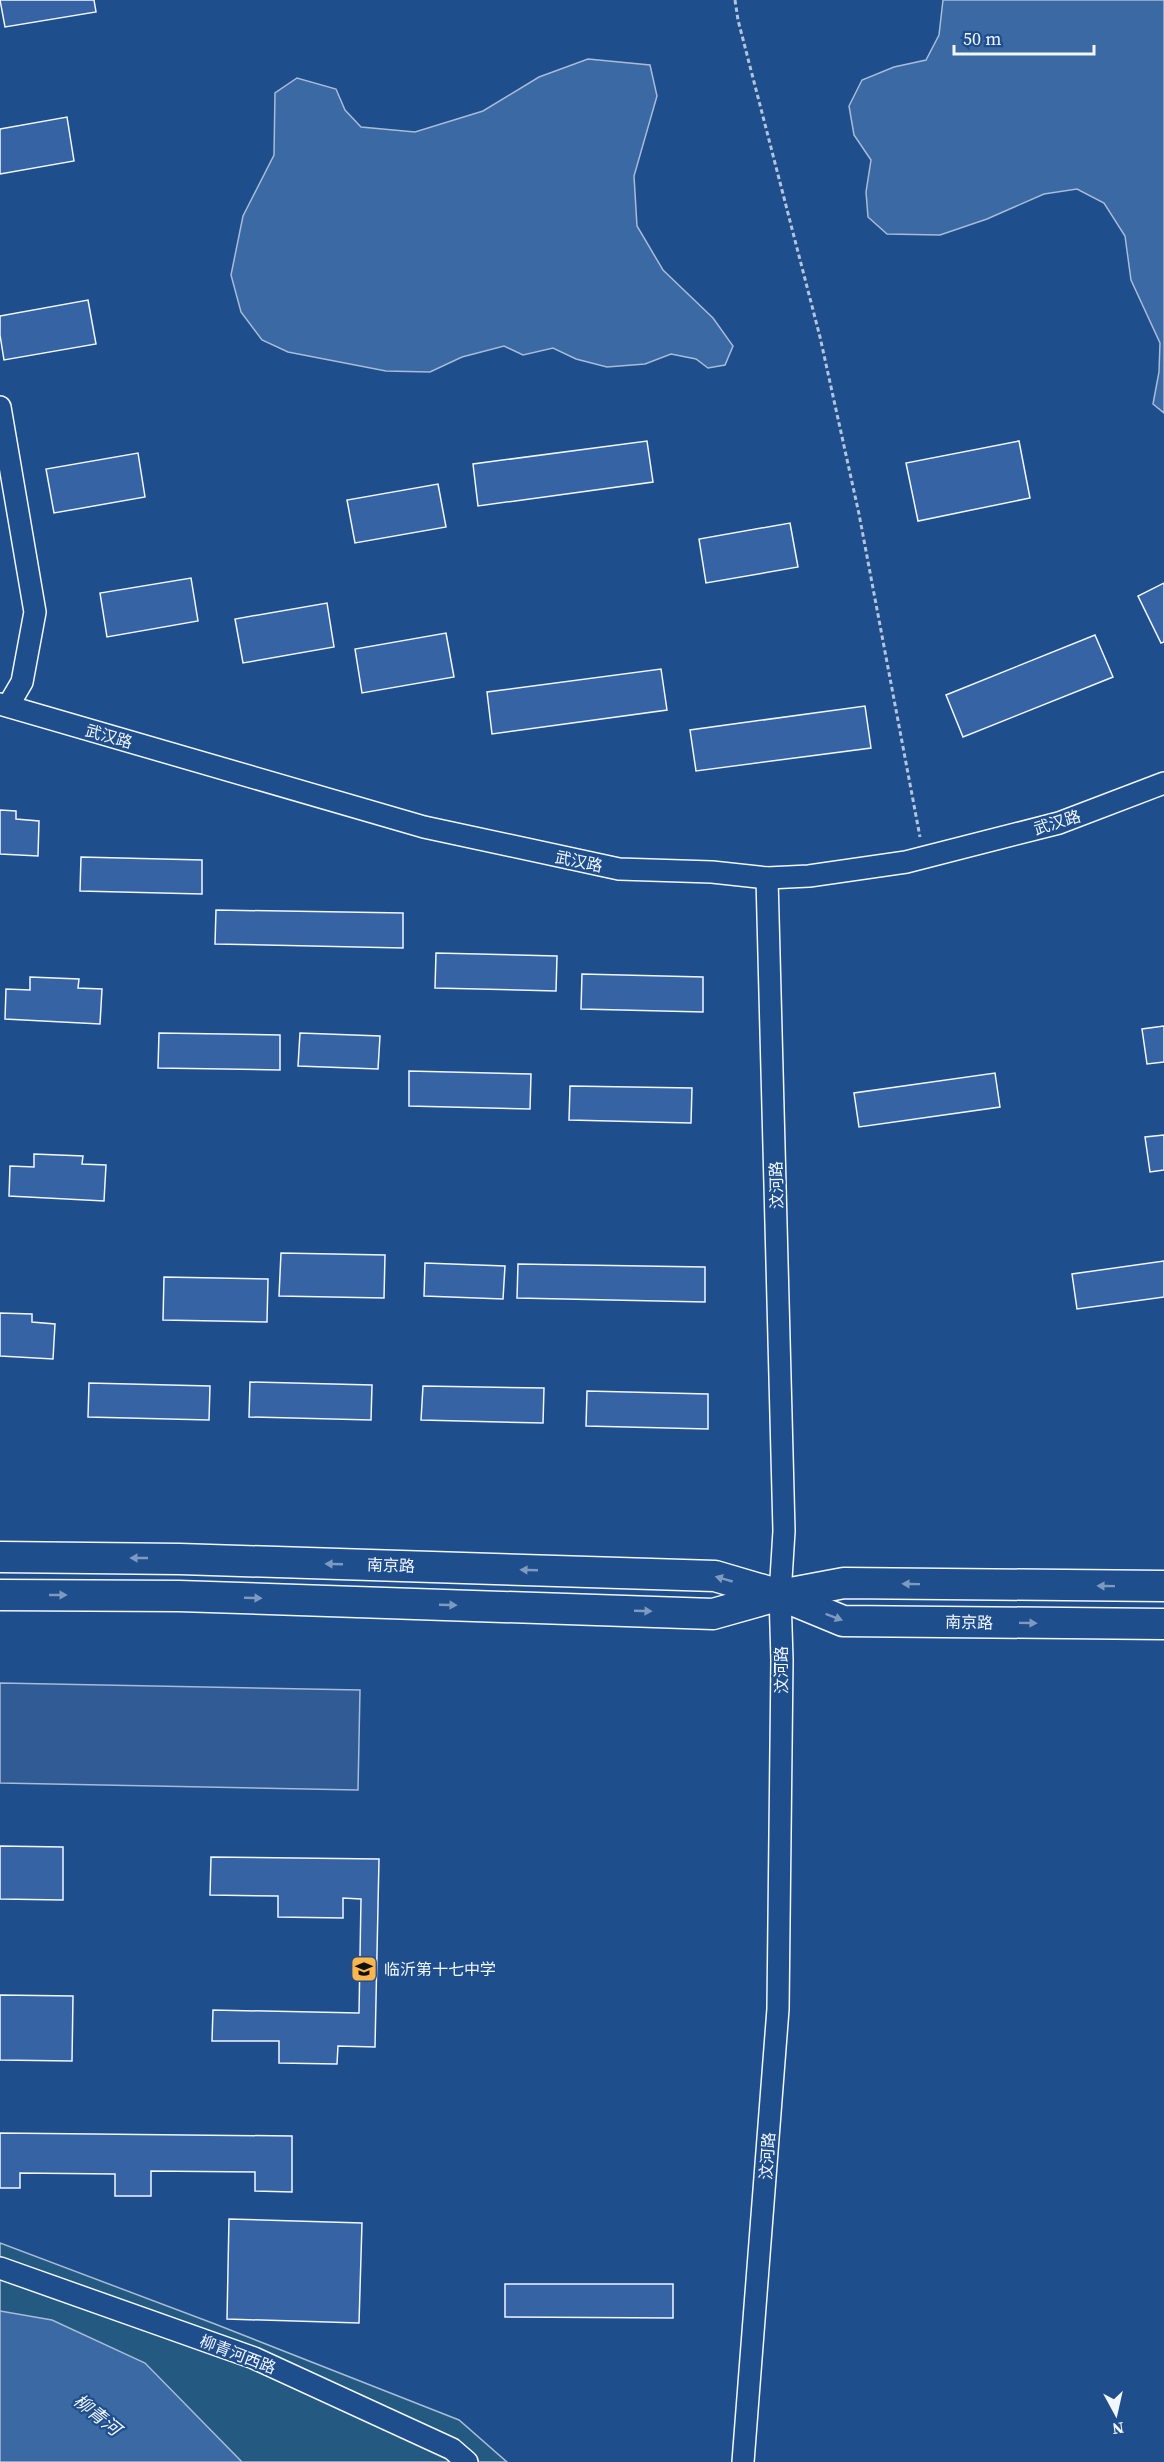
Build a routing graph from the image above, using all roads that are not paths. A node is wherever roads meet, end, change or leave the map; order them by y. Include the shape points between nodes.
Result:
1 (0, 407) edge
2 (4, 705) edge
3 (1164, 783) edge
4 (767, 878) junction
5 (0, 1557) edge
6 (1164, 1586) edge
7 (0, 1595) edge
8 (780, 1595) junction
9 (1164, 1624) edge
10 (0, 2268) edge
11 (467, 2462) edge
12 (743, 2462) edge

1 - 2 street via 34,612 22,682
2 - 4 street, 武汉路 via 424,827 619,869
3 - 4 street, 武汉路 via 1059,824 906,862
4 - 8 street, 汶河路 via 784,1531
8 -> 5 highway, 南京路 via 715,1576 180,1558
6 -> 8 highway, 南京路 via 844,1583
7 -> 8 highway, 南京路 via 179,1596 713,1614
8 -> 9 highway, 南京路 via 843,1621
8 - 12 street, 汶河路 via 778,2009
10 - 11 street, 柳青河西路 via 254,2358 452,2449

